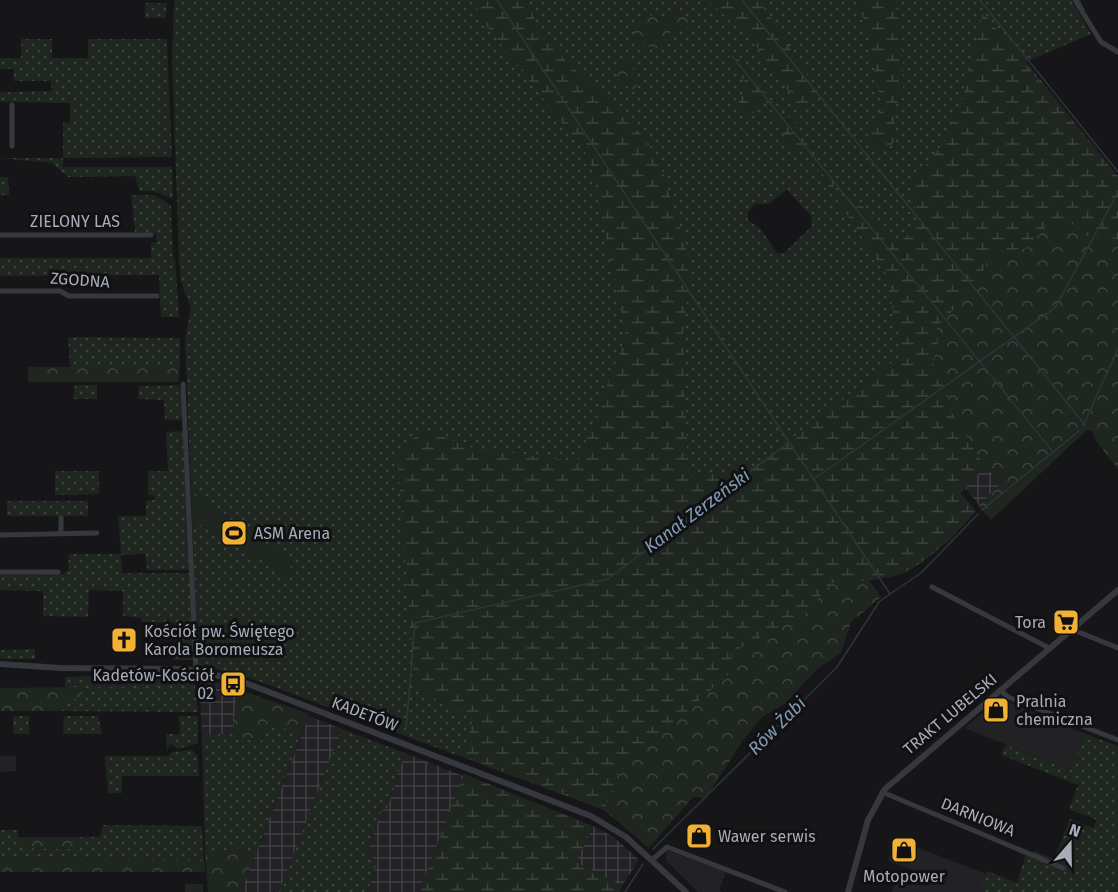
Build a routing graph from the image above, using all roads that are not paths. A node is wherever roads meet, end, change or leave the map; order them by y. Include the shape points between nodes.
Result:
1 (1075, 0) edge
2 (1118, 52) edge
3 (12, 105) dead end
4 (12, 146) dead end
5 (0, 235) edge
6 (151, 235) dead end
7 (0, 291) edge
8 (158, 296) dead end
9 (183, 384) dead end
10 (61, 518) dead end
11 (61, 533) junction
12 (97, 533) dead end
13 (0, 535) edge
14 (0, 572) edge
15 (58, 572) dead end
16 (932, 587) dead end
17 (1118, 590) edge
18 (1071, 629) junction
19 (1049, 648) junction
20 (1118, 648) edge
21 (0, 664) edge
22 (196, 670) junction
23 (1000, 690) junction
24 (1118, 740) edge
25 (882, 792) junction
26 (652, 860) junction
27 (1063, 867) dead end
28 (686, 892) edge
29 (785, 892) edge
30 (848, 892) edge

1 - 2 street via 1101,42
3 - 4 street
5 - 6 street, ZIELONY LAS
7 - 8 street, ZGODNA
9 - 22 street
10 - 11 street
11 - 12 street
11 - 13 street
14 - 15 street
16 - 19 street
17 - 18 street, TRAKT LUBELSKI
18 - 19 street, TRAKT LUBELSKI
18 - 20 street
19 - 23 street, TRAKT LUBELSKI
21 - 22 street, KADETÓW
22 - 26 street, KADETÓW via 235,679 591,816
23 - 24 street via 1008,697
23 - 25 street, TRAKT LUBELSKI
25 - 27 street, DARNIOWA
25 - 30 street, TRAKT LUBELSKI via 868,820
26 - 28 street, KADETÓW
26 - 29 street via 667,847

